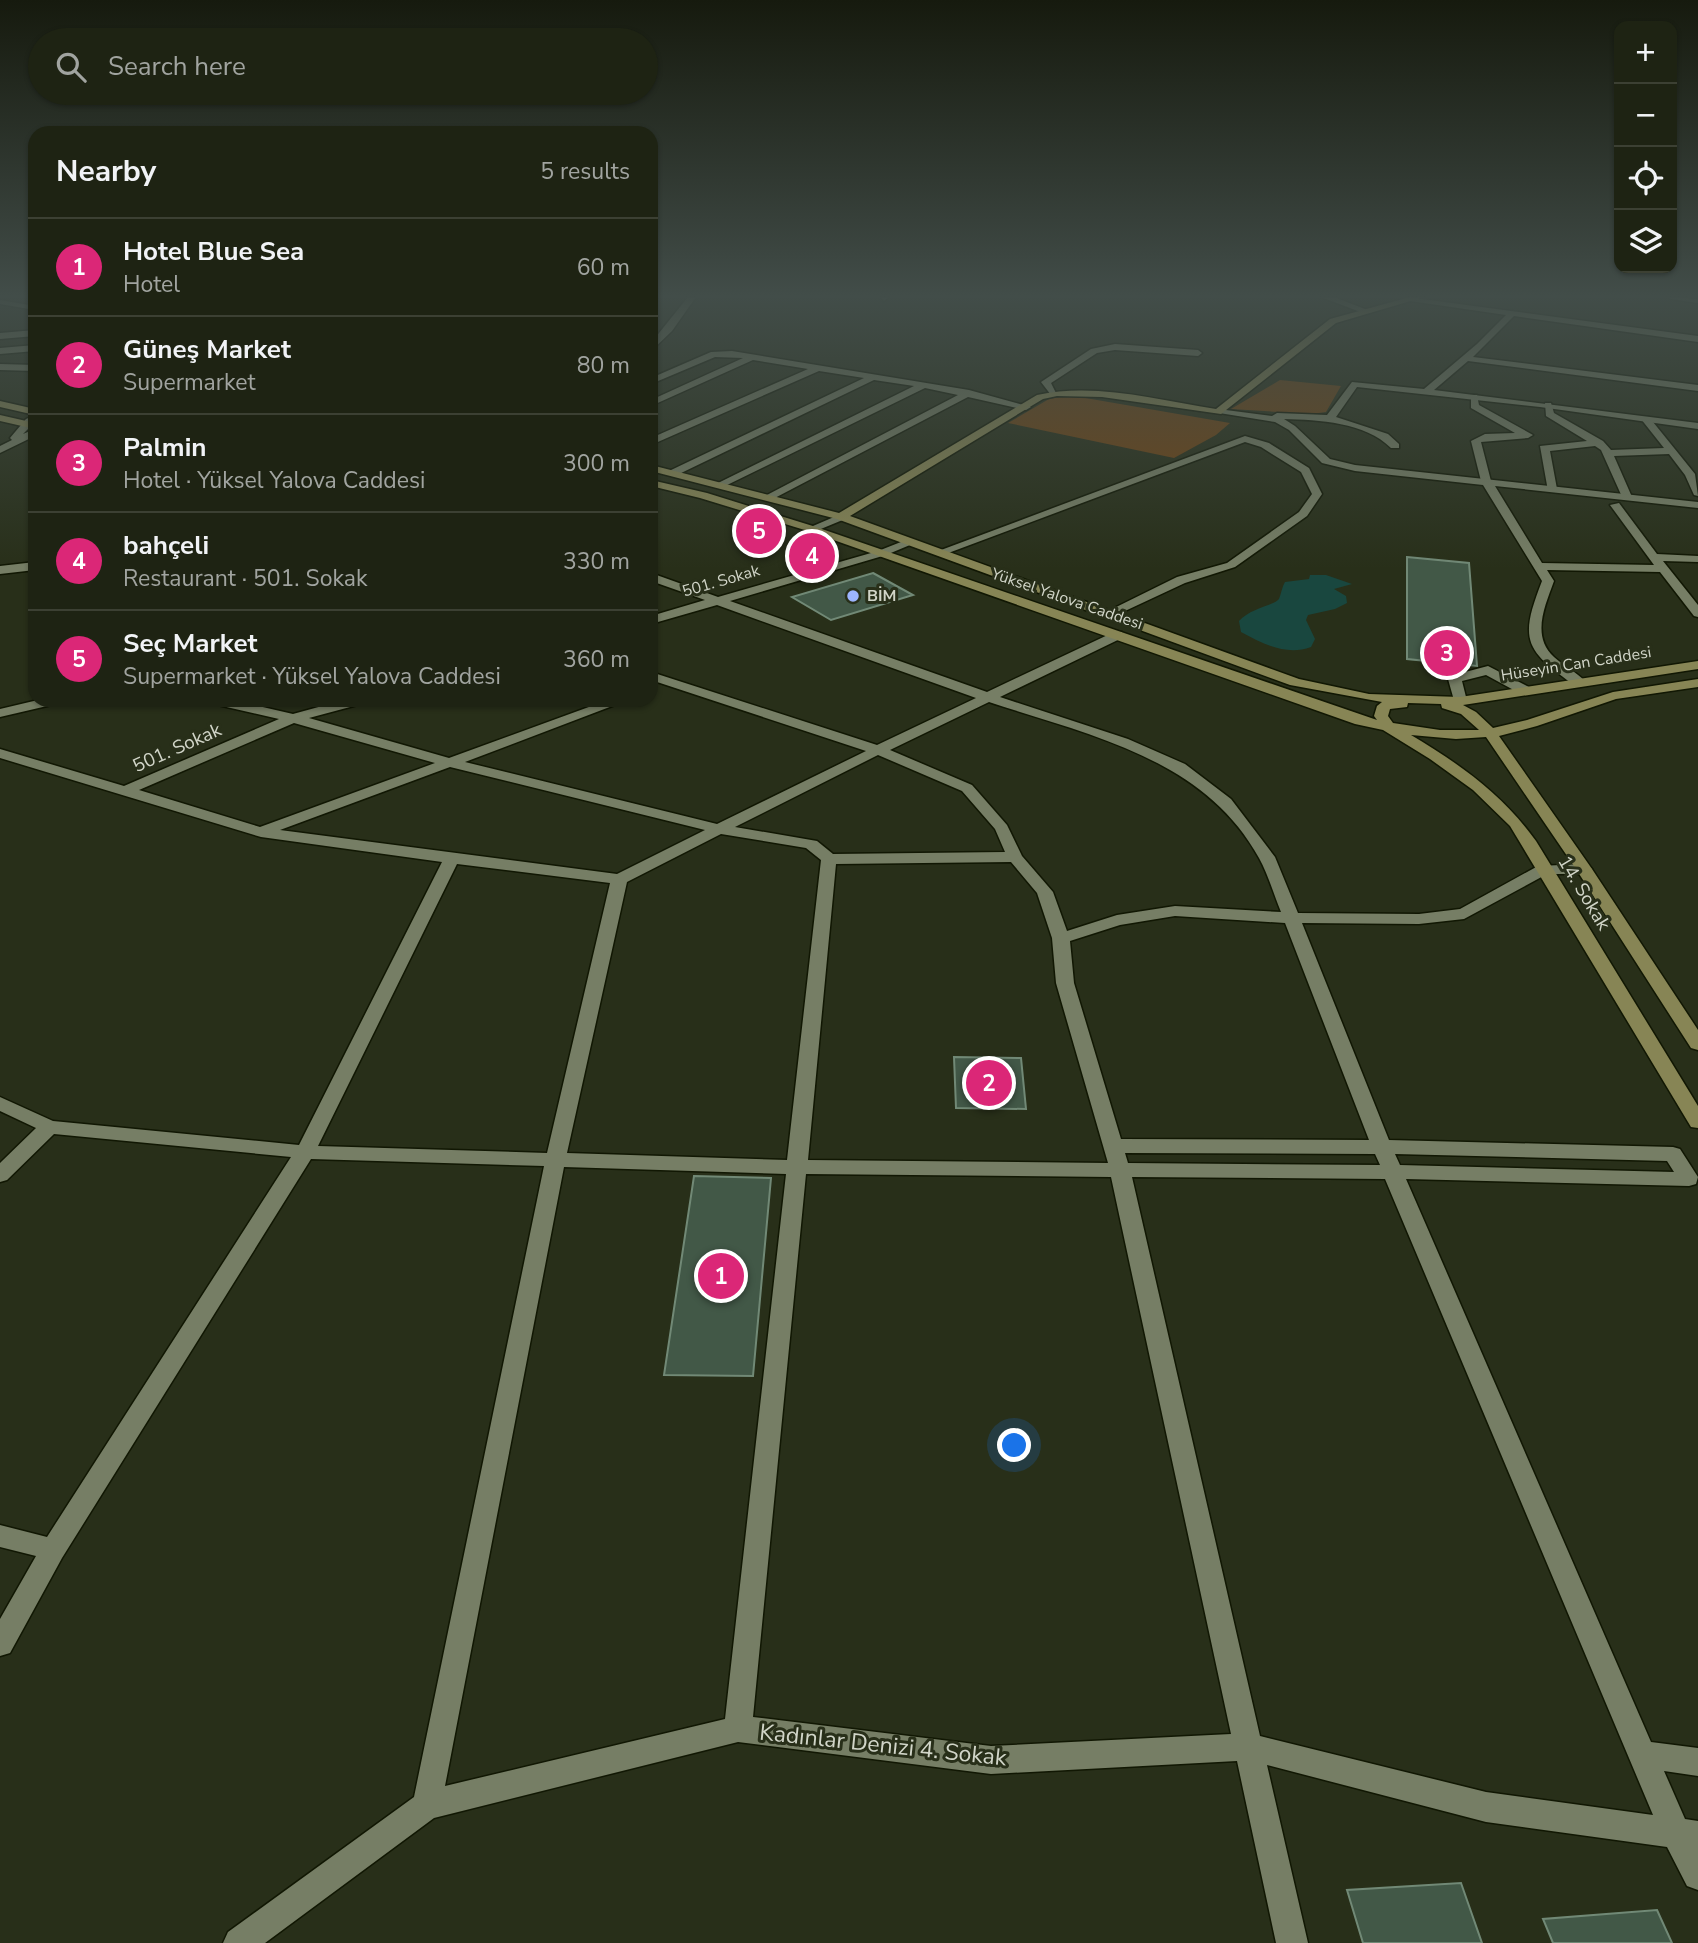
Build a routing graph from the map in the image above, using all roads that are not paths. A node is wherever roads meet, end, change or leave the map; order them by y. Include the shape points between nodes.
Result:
1 (685, 388) edge
2 (773, 388) edge
3 (851, 388) edge
4 (919, 388) edge
5 (939, 388) edge
6 (1050, 388) edge
7 (1249, 388) edge
8 (1352, 388) edge
9 (1388, 388) edge
10 (1431, 388) edge
11 (1426, 392) junction
12 (969, 393) junction
13 (1054, 393) junction
14 (1474, 397) junction
15 (658, 400) edge
16 (0, 404) edge
17 (1548, 405) junction
18 (1026, 407) junction
19 (28, 410) edge
20 (1218, 412) junction
21 (1259, 416) junction
22 (0, 418) edge
23 (1330, 418) junction
24 (1646, 419) junction
25 (28, 424) edge
26 (1698, 426) edge
27 (28, 429) edge
28 (1528, 435) junction
29 (658, 439) edge
30 (1600, 443) junction
31 (1395, 446) dead end
32 (1549, 446) junction
33 (4, 448) edge
34 (22, 448) dead end
35 (1671, 451) junction
36 (1609, 453) junction
37 (658, 470) edge
38 (673, 473) junction
39 (1486, 481) junction
40 (658, 485) edge
41 (719, 485) junction
42 (1552, 489) junction
43 (1493, 493) junction
44 (1698, 493) edge
45 (1627, 497) junction
46 (769, 498) junction
47 (1615, 505) junction
48 (1698, 505) edge
49 (1698, 513) edge
50 (841, 517) junction
51 (812, 528) junction
52 (906, 543) junction
53 (882, 553) junction
54 (939, 553) junction
55 (1654, 557) junction
56 (1698, 559) edge
57 (1541, 566) junction
58 (28, 567) edge
59 (1663, 569) junction
60 (0, 570) edge
61 (658, 580) edge
62 (718, 601) junction
63 (1698, 613) edge
64 (1106, 615) junction
65 (658, 618) edge
66 (1118, 635) junction
67 (1698, 664) edge
68 (658, 679) edge
69 (1578, 681) junction
70 (669, 683) junction
71 (1698, 683) edge
72 (658, 687) edge
73 (1526, 691) junction
74 (990, 698) junction
75 (1418, 701) junction
76 (1460, 701) junction
77 (28, 706) edge
78 (245, 707) edge
79 (334, 707) edge
80 (601, 707) edge
81 (0, 713) edge
82 (293, 718) junction
83 (1547, 720) junction
84 (1388, 727) junction
85 (1490, 733) junction
86 (1473, 734) joint
87 (878, 750) junction
88 (0, 753) edge
89 (446, 762) junction
90 (1513, 764) junction
91 (127, 790) junction
92 (719, 828) junction
93 (261, 832) junction
94 (1015, 857) junction
95 (452, 859) junction
96 (829, 859) junction
97 (1544, 869) junction
98 (1584, 869) junction
99 (619, 879) junction
100 (1291, 918) junction
101 (1061, 938) junction
102 (1698, 1044) edge
103 (0, 1103) edge
104 (1698, 1122) edge
105 (49, 1127) junction
106 (1113, 1146) junction
107 (1382, 1147) junction
108 (305, 1152) junction
109 (555, 1160) junction
110 (796, 1167) junction
111 (1120, 1168) junction
112 (1393, 1172) junction
113 (0, 1175) edge
114 (0, 1536) edge
115 (53, 1550) junction
116 (0, 1644) edge
117 (738, 1729) junction
118 (1251, 1747) junction
119 (1642, 1754) junction
120 (1698, 1762) edge
121 (426, 1805) junction
122 (1687, 1834) edge
123 (1698, 1875) edge
124 (239, 1943) edge
125 (1292, 1943) edge

1 - 15 street
2 - 29 street
3 - 38 street
4 - 41 street
5 - 12 street
6 - 13 street
7 - 20 street
8 - 23 street
9 - 11 street
10 - 11 street
11 - 14 street
12 - 18 street
12 - 46 street
13 - 18 street
13 - 20 street via 1078,392
14 - 17 street
14 - 28 street via 1474,406 1482,412
16 - 19 street
17 - 24 street
17 - 30 street via 1549,414
18 - 50 street
20 - 21 street
21 - 23 street
21 - 39 street via 1292,428 1326,461
22 - 25 street
23 - 31 street via 1385,436
24 - 26 street
24 - 35 street
27 - 33 street
28 - 32 street
28 - 39 street via 1476,441
30 - 32 street
30 - 36 street
32 - 42 street via 1543,449
33 - 34 street
35 - 36 street
35 - 44 street via 1690,474
36 - 45 street
37 - 38 street, Yüksel Yalova Caddesi
38 - 41 street, Yüksel Yalova Caddesi
39 - 42 street
39 - 43 street
40 - 51 street, Yüksel Yalova Caddesi
41 - 46 street, Yüksel Yalova Caddesi
42 - 45 street
43 - 47 street
43 - 57 street
45 - 48 street
46 - 50 street, Yüksel Yalova Caddesi
47 - 49 street
47 - 55 street
50 - 51 street
50 - 52 street, Yüksel Yalova Caddesi
51 - 53 street, Yüksel Yalova Caddesi
52 - 53 street, 501. Sokak
52 - 54 street, Yüksel Yalova Caddesi
53 - 62 street, 501. Sokak
53 - 66 street, Yüksel Yalova Caddesi
54 - 64 street, Yüksel Yalova Caddesi
54 - 64 street via 1245,439 1305,470 1317,494 1303,514 1231,565 1181,580
55 - 56 street
55 - 59 street
57 - 59 street
57 - 69 street via 1548,581 1532,621 1534,637 1548,662
58 - 60 street
59 - 63 street
61 - 62 street
62 - 65 street, 501. Sokak
62 - 74 street
64 - 75 street, Yüksel Yalova Caddesi via 1296,682 1369,698
66 - 74 street
66 - 84 street, Yüksel Yalova Caddesi
67 - 69 street, Hüseyin Can Caddesi
68 - 70 street
69 - 73 street, Hüseyin Can Caddesi
70 - 72 street
70 - 87 street
71 - 83 street, Hüseyin Can Caddesi via 1603,699
73 - 76 street, Hüseyin Can Caddesi
73 - 76 street via 1488,670 1455,678
74 - 87 street
74 - 100 street via 1124,742 1180,767 1226,802 1267,857
75 - 76 street, Yüksel Yalova Caddesi
75 - 84 street via 1384,706 1381,716
75 - 85 street, 14. Sokak via 1457,706
77 - 81 street
78 - 82 street
79 - 82 street, 501. Sokak
80 - 89 street
82 - 89 street
82 - 91 street, 501. Sokak
83 - 85 street, Hüseyin Can Caddesi
83 - 90 street via 1514,740
84 - 86 street, Yüksel Yalova Caddesi
84 - 97 street, 14. Sokak via 1474,782 1507,812 1531,841
85 - 86 street, Hüseyin Can Caddesi
85 - 90 street, 14. Sokak
87 - 92 street
87 - 94 street via 967,788 1002,828
88 - 91 street
89 - 92 street
89 - 93 street
90 - 98 street, 14. Sokak
91 - 93 street
92 - 96 street via 811,844
92 - 99 street
93 - 95 street
94 - 96 street
94 - 101 street via 1045,892
95 - 99 street
95 - 108 street
96 - 110 street
97 - 98 street
97 - 100 street via 1464,914 1419,919
97 - 104 street, 14. Sokak
98 - 102 street, 14. Sokak
99 - 109 street
100 - 101 street via 1175,911 1117,920
100 - 107 street
101 - 106 street via 1065,983
103 - 105 street
105 - 108 street
105 - 113 street
106 - 107 street
106 - 111 street
107 - 112 street
107 - 112 street via 1673,1154 1689,1179
108 - 109 street
108 - 115 street
109 - 110 street
109 - 121 street
110 - 111 street
110 - 117 street
111 - 112 street
111 - 118 street
112 - 119 street
114 - 115 street
115 - 116 street
117 - 118 street, Kadınlar Denizi 4. Sokak via 991,1760
117 - 121 street, Kadınlar Denizi 4. Sokak
118 - 122 street, Kadınlar Denizi 4. Sokak via 1486,1807
118 - 125 street
119 - 120 street
119 - 122 street
121 - 124 street, Kadınlar Denizi 4. Sokak
122 - 123 street

